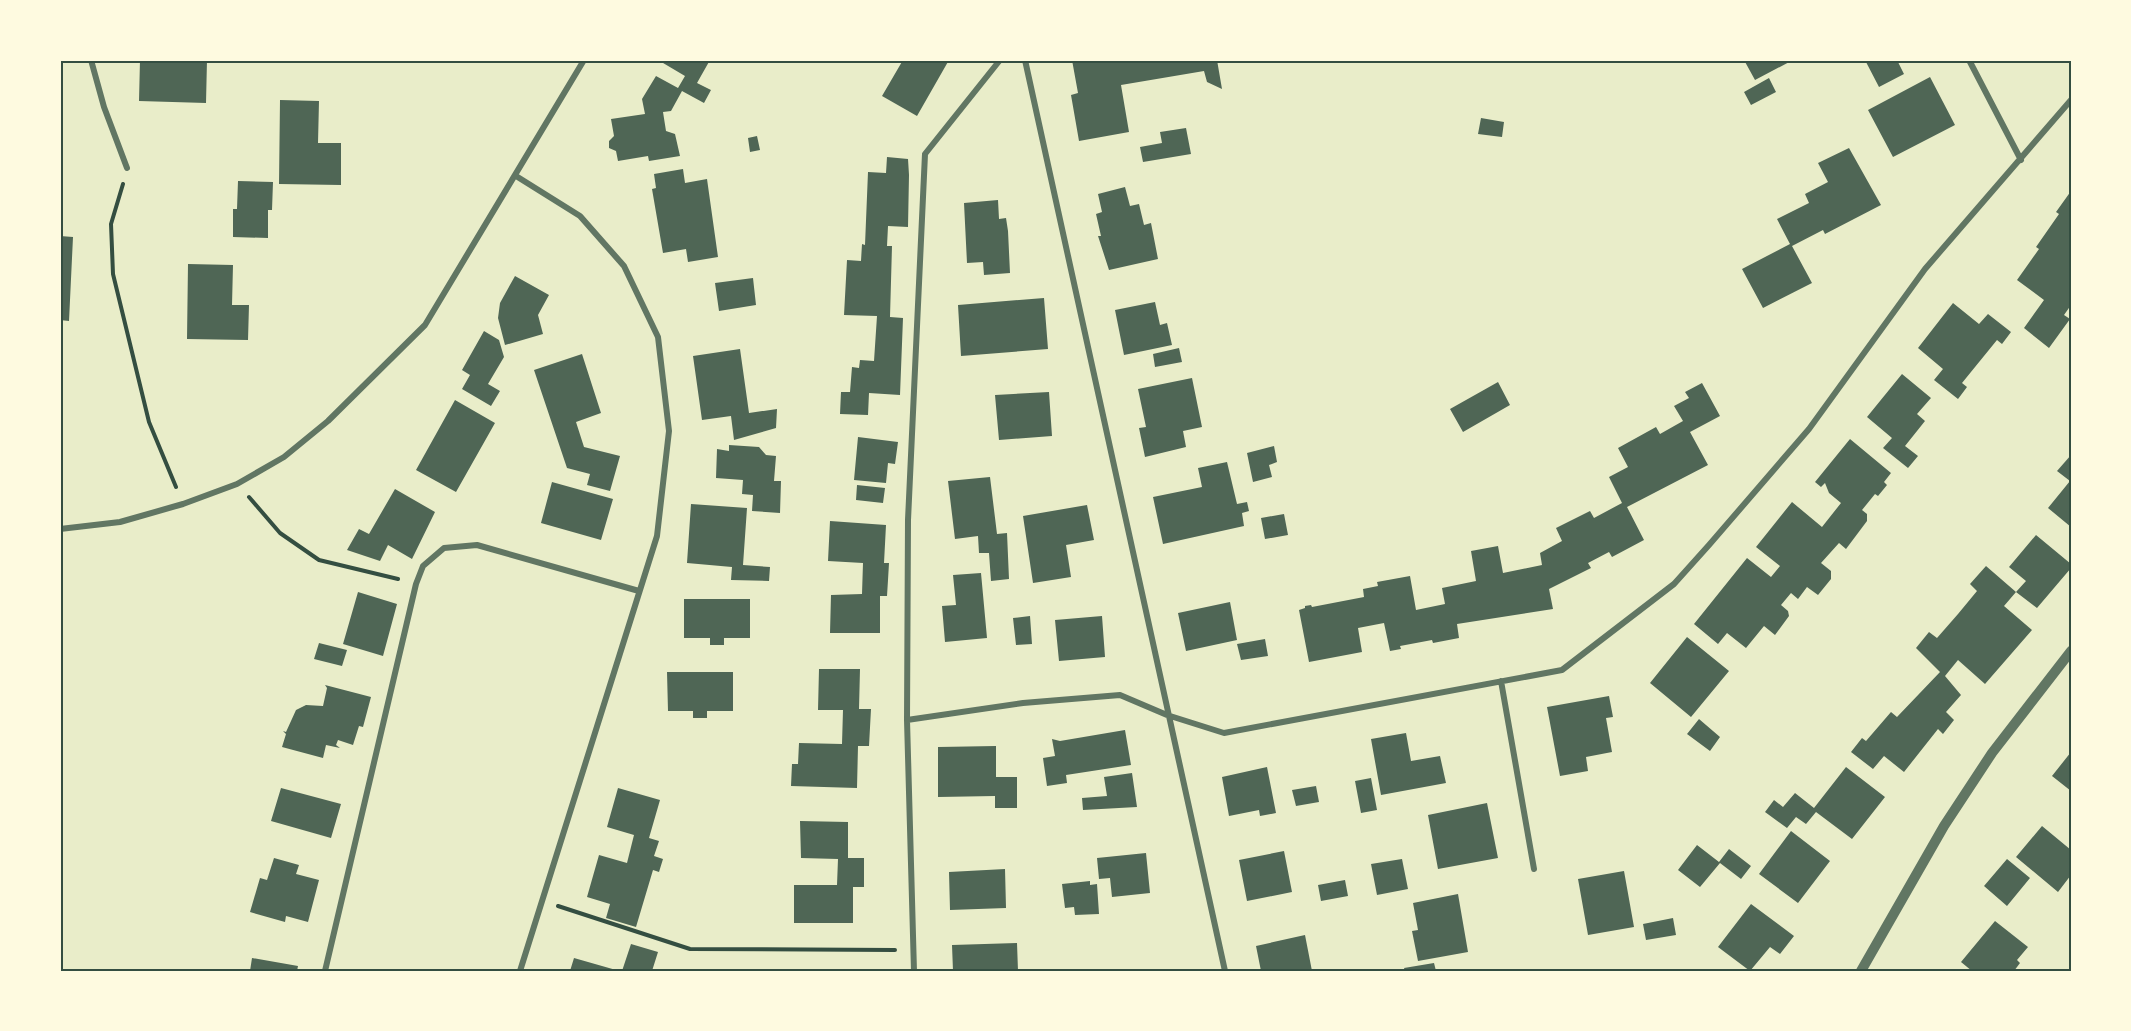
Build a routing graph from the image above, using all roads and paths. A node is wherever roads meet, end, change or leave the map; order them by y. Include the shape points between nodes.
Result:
1 (91, 60) edge
2 (584, 60) edge
3 (1000, 60) edge
4 (1024, 60) edge
5 (1969, 60) edge
6 (2071, 100) edge
7 (2021, 160) junction
8 (128, 168) joint
9 (516, 176) junction
10 (237, 484) junction
11 (183, 504) junction
12 (60, 529) edge
13 (416, 584) junction
14 (639, 591) junction
15 (2071, 651) edge
16 (1501, 681) junction
17 (1167, 715) junction
18 (906, 720) junction
19 (1534, 869) dead end
20 (542, 901) junction
21 (914, 949) junction
22 (325, 971) edge
23 (520, 971) edge
24 (914, 971) edge
25 (1225, 971) edge
26 (1861, 971) edge

1 - 8 street
2 - 9 street
3 - 18 street via 926,154 908,520
4 - 17 street
5 - 7 street
6 - 7 street
7 - 16 street via 1925,269 1809,429 1674,584 1562,670
8 - 11 path via 111,224 114,274 150,422
9 - 10 street via 425,325 328,421 284,456
9 - 14 street via 580,216 624,266 658,337 669,431 657,536
10 - 11 street
10 - 13 path via 280,533 319,560
11 - 12 street via 120,522
13 - 14 street via 423,566 444,548 477,545
13 - 22 street
14 - 20 street
15 - 26 street via 1992,753 1944,826
16 - 17 street via 1224,733
16 - 19 street
17 - 18 street via 1119,695 1023,703
17 - 25 street
18 - 21 street
20 - 21 path via 690,949
20 - 23 street
21 - 24 street

